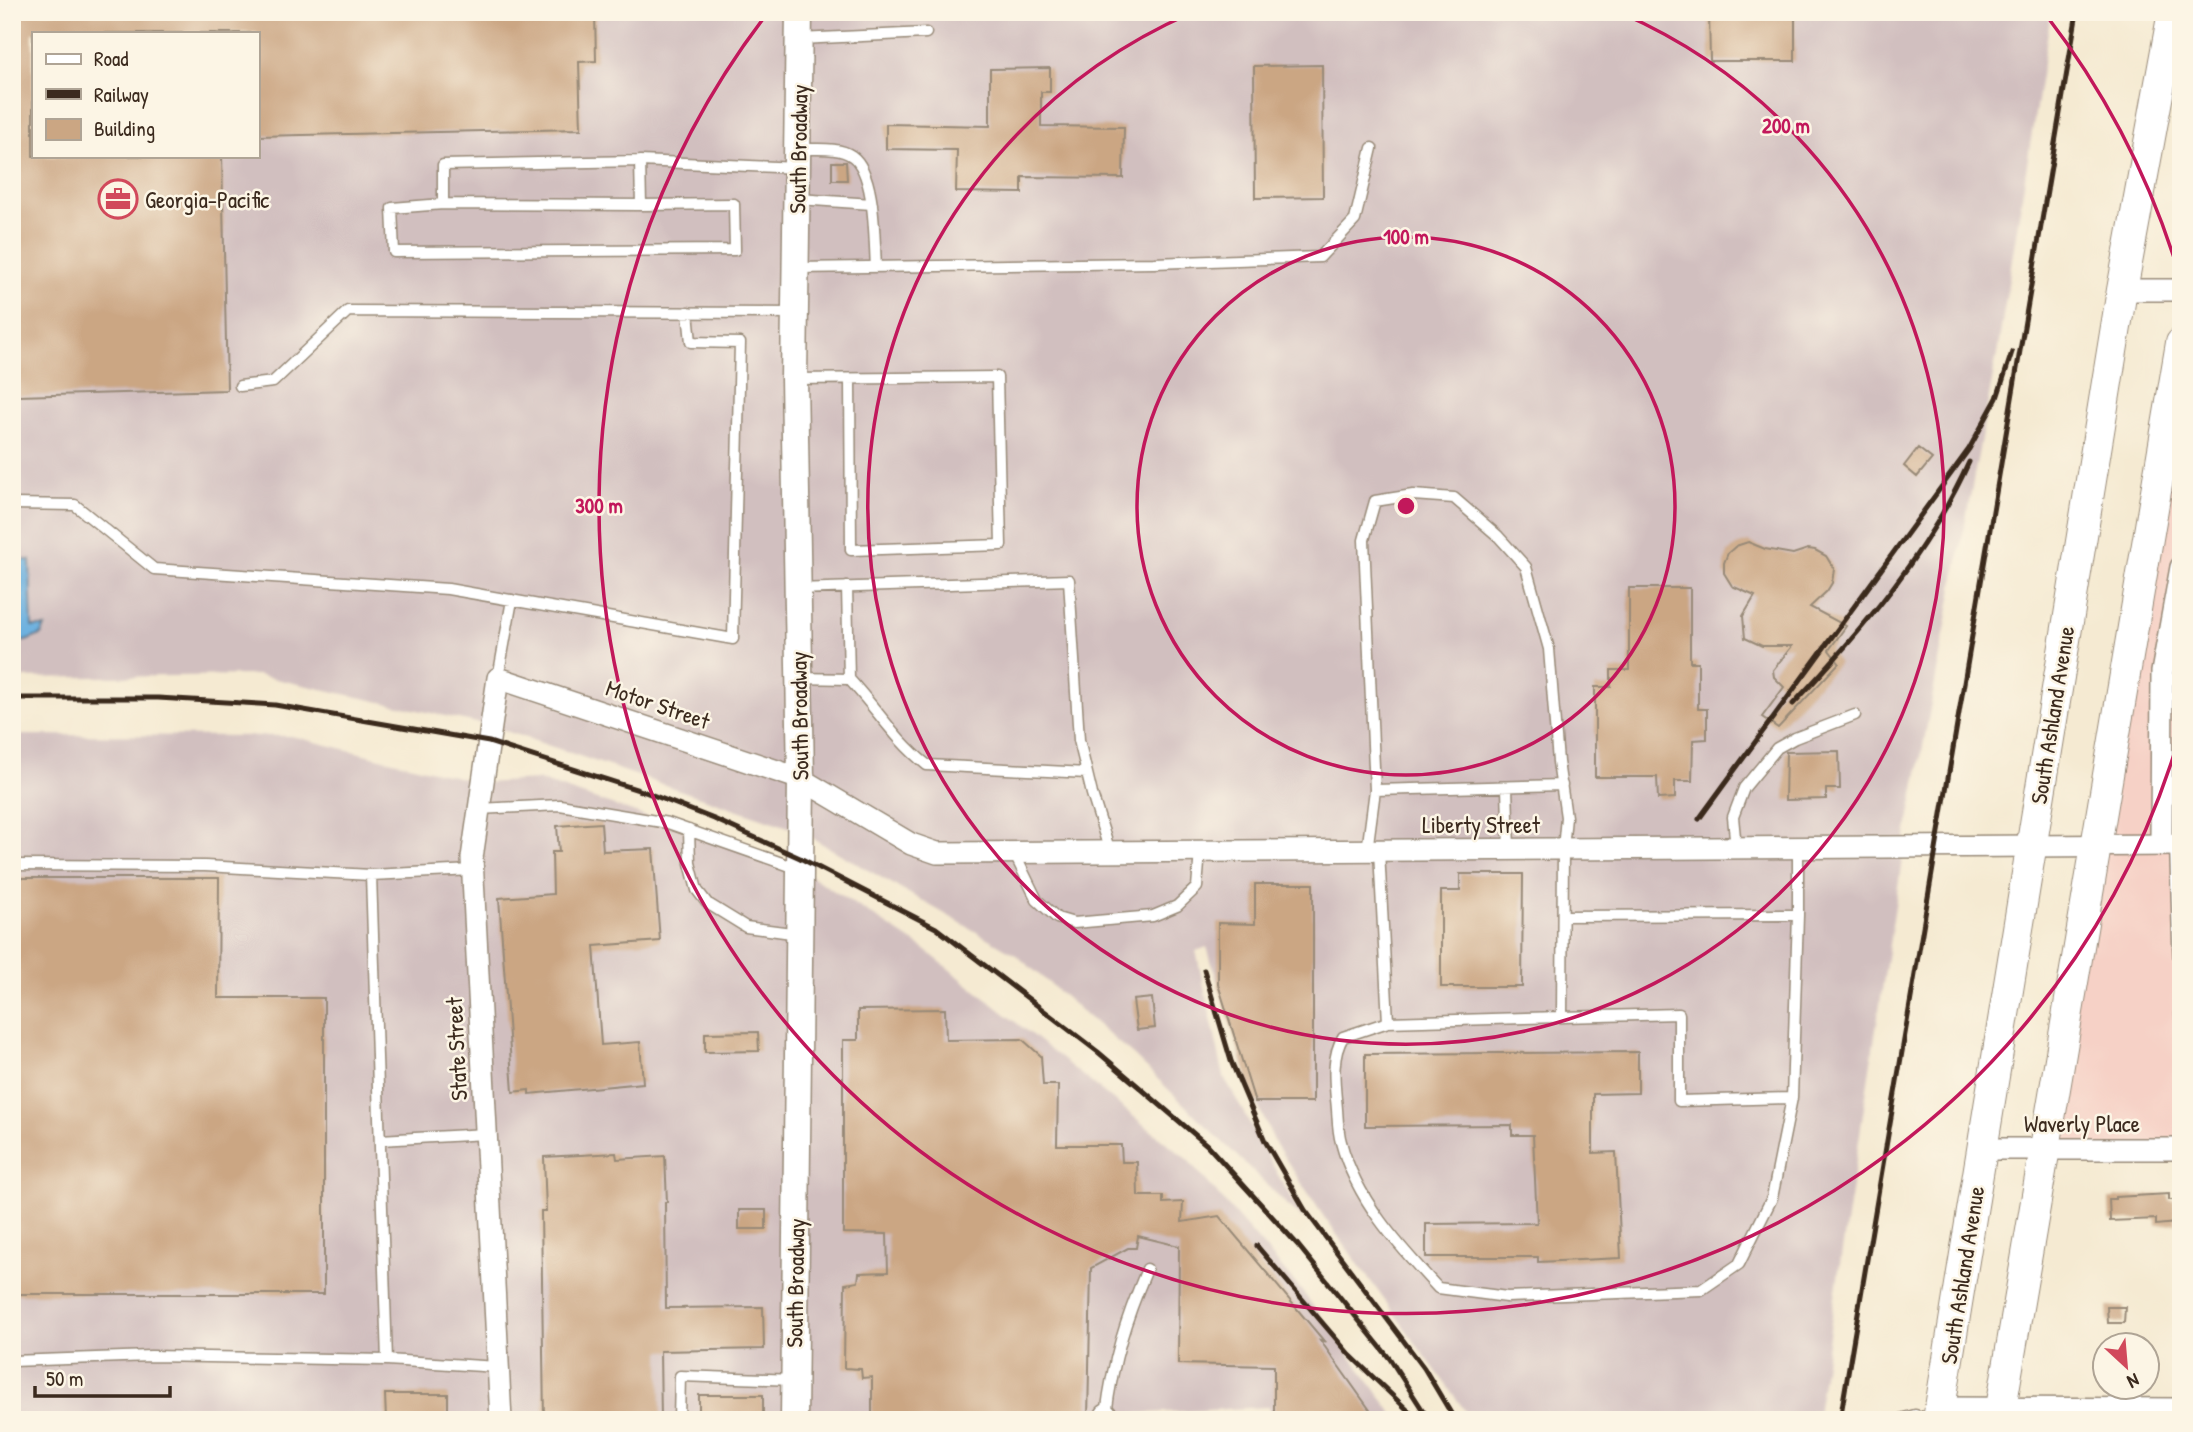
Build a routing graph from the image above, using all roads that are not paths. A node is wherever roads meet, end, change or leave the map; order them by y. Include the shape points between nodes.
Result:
1 (799, 12) edge
2 (2173, 12) edge
3 (926, 33) dead end
4 (799, 39) junction
5 (1372, 148) dead end
6 (797, 158) junction
7 (640, 161) junction
8 (797, 199) junction
9 (443, 204) junction
10 (872, 204) junction
11 (641, 205) junction
12 (876, 267) junction
13 (796, 268) junction
14 (2122, 290) junction
15 (2181, 290) edge
16 (688, 313) junction
17 (795, 313) junction
18 (2181, 343) edge
19 (794, 379) junction
20 (850, 379) junction
21 (240, 386) dead end
22 (12, 504) edge
23 (2181, 567) edge
24 (847, 587) junction
25 (797, 589) junction
26 (512, 600) junction
27 (498, 678) junction
28 (799, 678) junction
29 (2171, 679) edge
30 (849, 680) junction
31 (1855, 715) dead end
32 (1087, 773) junction
33 (801, 779) junction
34 (1562, 786) junction
35 (1507, 788) junction
36 (1375, 790) junction
37 (479, 809) junction
38 (689, 830) junction
39 (2172, 845) edge
40 (2031, 846) junction
41 (2096, 846) junction
42 (1736, 848) junction
43 (1798, 848) junction
44 (1563, 849) junction
45 (1509, 850) junction
46 (1373, 851) junction
47 (1110, 852) junction
48 (1200, 852) junction
49 (1014, 853) junction
50 (12, 865) edge
51 (800, 869) junction
52 (473, 870) junction
53 (371, 875) junction
54 (1798, 915) junction
55 (1563, 916) junction
56 (799, 934) junction
57 (2180, 1013) edge
58 (1562, 1017) junction
59 (1388, 1022) junction
60 (2181, 1037) edge
61 (1792, 1098) junction
62 (486, 1135) junction
63 (380, 1140) junction
64 (1983, 1149) junction
65 (2044, 1149) junction
66 (2181, 1149) edge
67 (1147, 1269) dead end
68 (387, 1360) junction
69 (12, 1361) edge
70 (498, 1367) junction
71 (794, 1380) junction
72 (2181, 1409) edge
73 (2000, 1414) edge
74 (2059, 1414) edge
75 (1937, 1416) edge
76 (1106, 1417) edge
77 (501, 1420) edge
78 (679, 1420) edge
79 (794, 1420) edge
80 (1897, 1420) edge

1 - 4 street, South Broadway
2 - 14 main road, South Ashland Avenue
3 - 4 lane
4 - 6 street, South Broadway
5 - 12 lane via 1355,220 1320,257
6 - 7 lane
6 - 8 street, South Broadway
6 - 10 lane via 834,150 852,156 862,170
7 - 9 lane via 443,164
7 - 11 lane
8 - 10 lane
8 - 13 street, South Broadway
9 - 11 lane
9 - 11 lane via 392,208 394,252 735,250 734,204
10 - 12 lane
12 - 13 lane
13 - 17 street, South Broadway
14 - 15 street
14 - 40 main road, South Ashland Avenue
16 - 17 lane
16 - 21 lane via 348,311 273,382
16 - 26 lane via 691,342 740,343 733,639
17 - 19 street, South Broadway
18 - 41 main road
19 - 20 lane
19 - 25 street, South Broadway
20 - 20 lane via 997,377 1001,545 851,550
22 - 26 lane via 75,505 154,569 448,589
23 - 29 street
24 - 25 lane
24 - 30 lane
24 - 32 lane via 1069,580 1079,740
25 - 28 street, South Broadway
26 - 27 lane
27 - 33 street, Motor Street
27 - 37 street, State Street
28 - 30 lane
28 - 33 street, South Broadway
29 - 39 street
30 - 32 lane via 907,750 927,765
31 - 42 lane via 1777,748 1744,788 1732,817
32 - 47 lane
33 - 49 street, Liberty Street via 911,844 937,853
33 - 51 street, South Broadway
34 - 35 lane
34 - 36 lane via 1549,649 1526,567 1499,536 1454,498 1412,495 1375,501 1364,540
34 - 44 lane via 1566,817
35 - 36 lane
35 - 45 lane
36 - 46 lane
37 - 38 lane via 559,805
37 - 52 street, State Street
38 - 51 lane
38 - 56 lane via 697,890 707,903 746,928
39 - 41 street, Liberty Street
39 - 57 lane
40 - 41 street, Liberty Street
40 - 43 street, Liberty Street
40 - 64 main road, South Ashland Avenue
41 - 65 main road
42 - 43 street, Liberty Street
42 - 44 street, Liberty Street
43 - 54 lane
44 - 45 street, Liberty Street
44 - 55 lane
45 - 46 street, Liberty Street
46 - 48 street, Liberty Street
46 - 59 lane
47 - 48 street, Liberty Street
47 - 49 street, Liberty Street
48 - 49 lane via 1197,887 1177,906 1153,916 1074,923 1057,919 1037,900
50 - 53 lane via 205,866
51 - 56 street, South Broadway
52 - 53 lane
52 - 62 street, State Street
53 - 63 lane
54 - 55 lane
54 - 61 lane
55 - 58 lane
56 - 71 street, South Broadway
57 - 60 lane
58 - 59 lane
58 - 61 lane via 1679,1014 1679,1101
59 - 61 lane via 1343,1037 1336,1049 1340,1142 1374,1210 1438,1289 1507,1297 1701,1290 1739,1265 1772,1198
62 - 63 lane
62 - 70 street, State Street
63 - 68 lane
64 - 65 street, Waverly Place
64 - 75 main road, South Ashland Avenue
65 - 66 street, Waverly Place
65 - 73 main road
67 - 76 lane via 1115,1354
68 - 69 lane via 151,1356
68 - 70 lane
70 - 77 street, State Street
71 - 78 lane via 680,1376
71 - 79 street, South Broadway
72 - 74 street
73 - 74 street
73 - 75 street
75 - 80 lane

